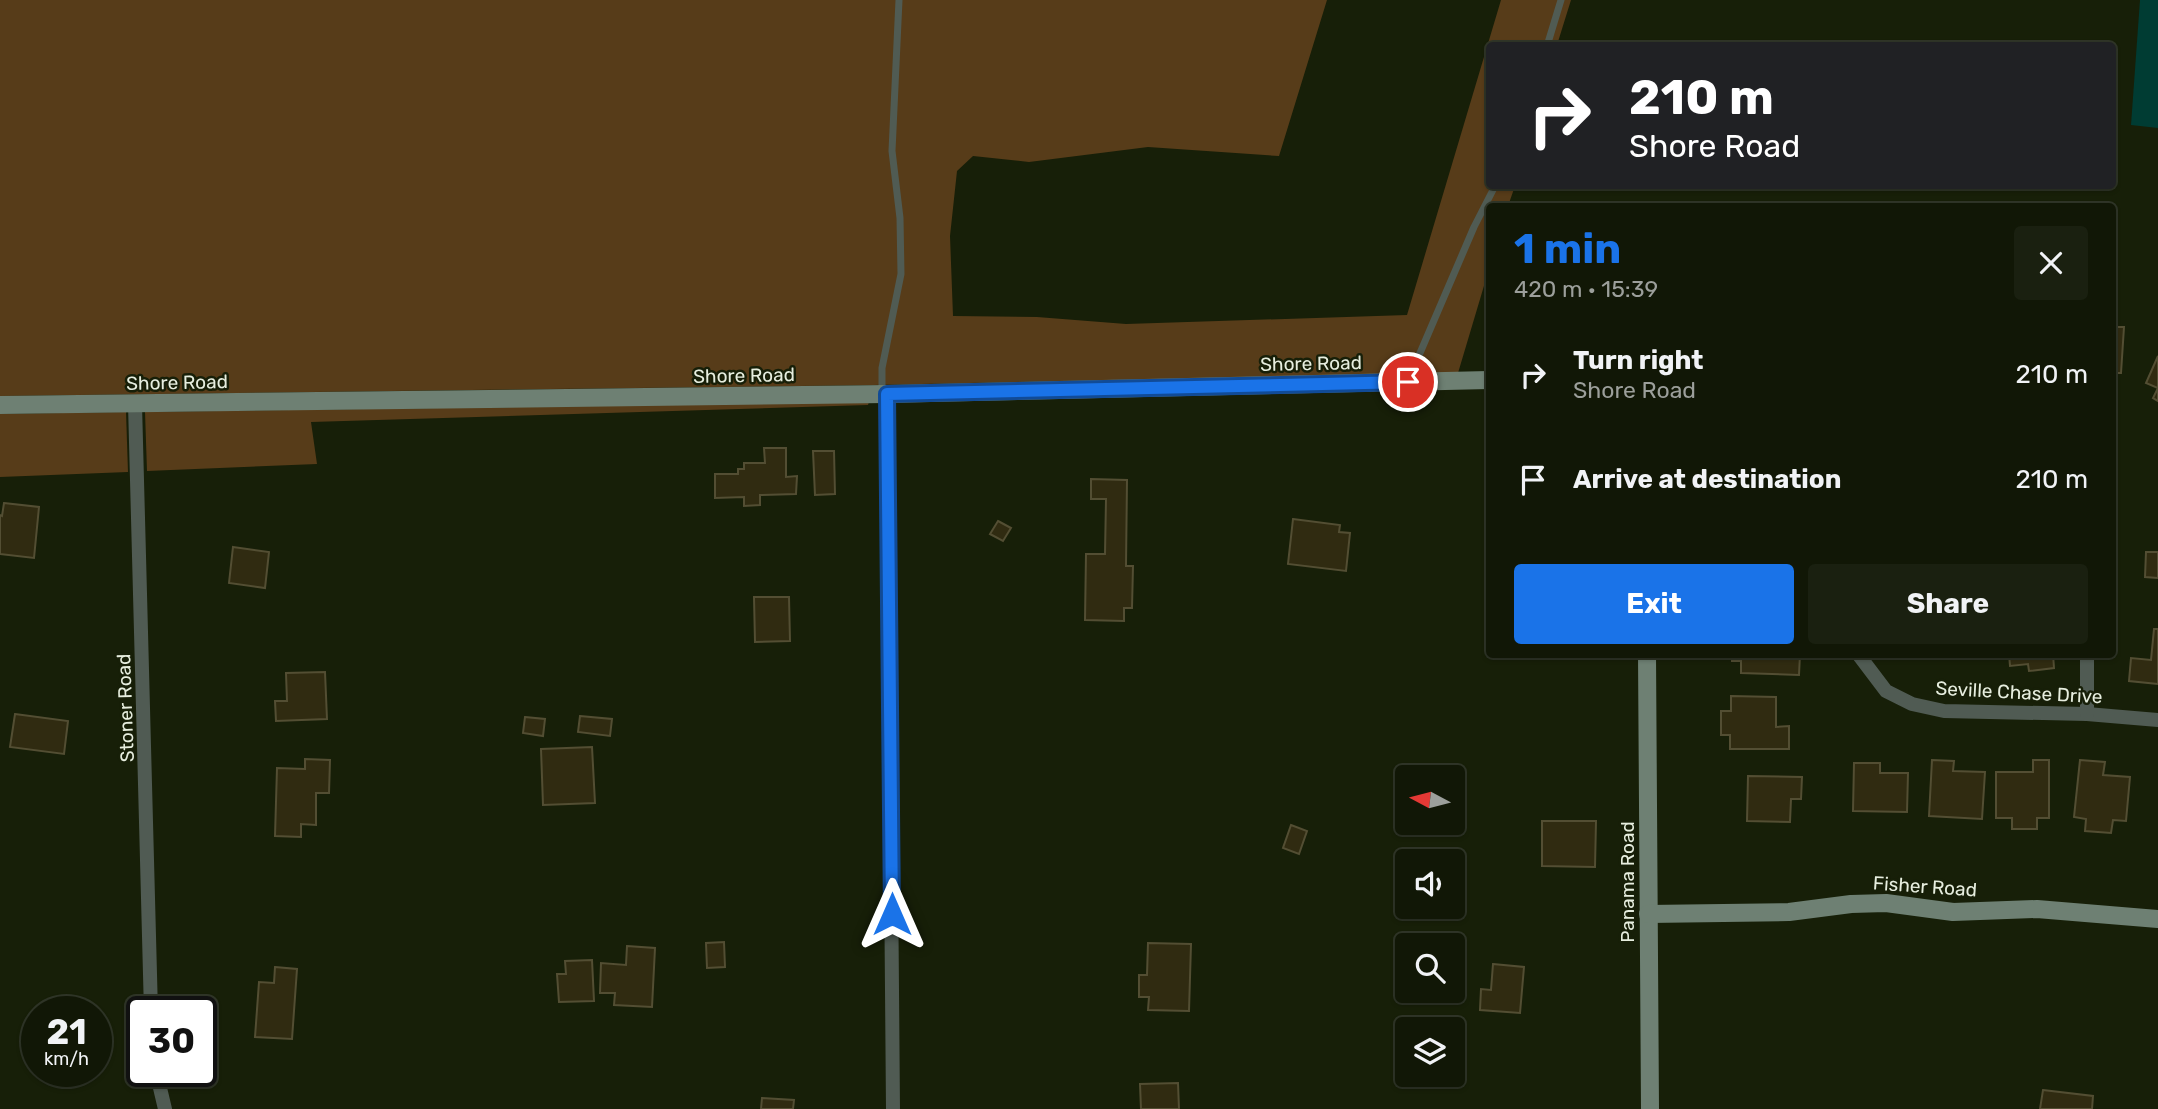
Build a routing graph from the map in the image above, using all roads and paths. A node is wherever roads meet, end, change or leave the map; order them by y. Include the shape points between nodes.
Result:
1 (899, 0) edge
2 (1561, 0) edge
3 (1548, 42) edge
4 (1486, 206) edge
5 (1486, 380) edge
6 (1408, 382) junction
7 (884, 394) junction
8 (135, 404) junction
9 (0, 405) edge
10 (1647, 658) edge
11 (1861, 658) edge
12 (2087, 658) edge
13 (2087, 714) junction
14 (2158, 720) edge
15 (1648, 914) junction
16 (2158, 919) edge
17 (151, 996) edge
18 (160, 1087) edge
19 (165, 1109) edge
20 (893, 1109) edge
21 (1650, 1109) edge

1 - 7 lane via 892,151 901,274 883,369
2 - 3 lane
4 - 6 lane
5 - 6 street, Shore Road
6 - 7 street, Shore Road
7 - 8 street, Shore Road
7 - 20 street
8 - 9 street, Shore Road
8 - 17 street, Stoner Road
10 - 15 street, Panama Road
11 - 13 street, Seville Chase Drive via 1886,691 1912,704 1944,711
12 - 13 street
13 - 14 street, Seville Chase Drive
15 - 16 street, Fisher Road via 1789,912 1886,903 1953,912 2037,909
15 - 21 street, Panama Road
18 - 19 street

